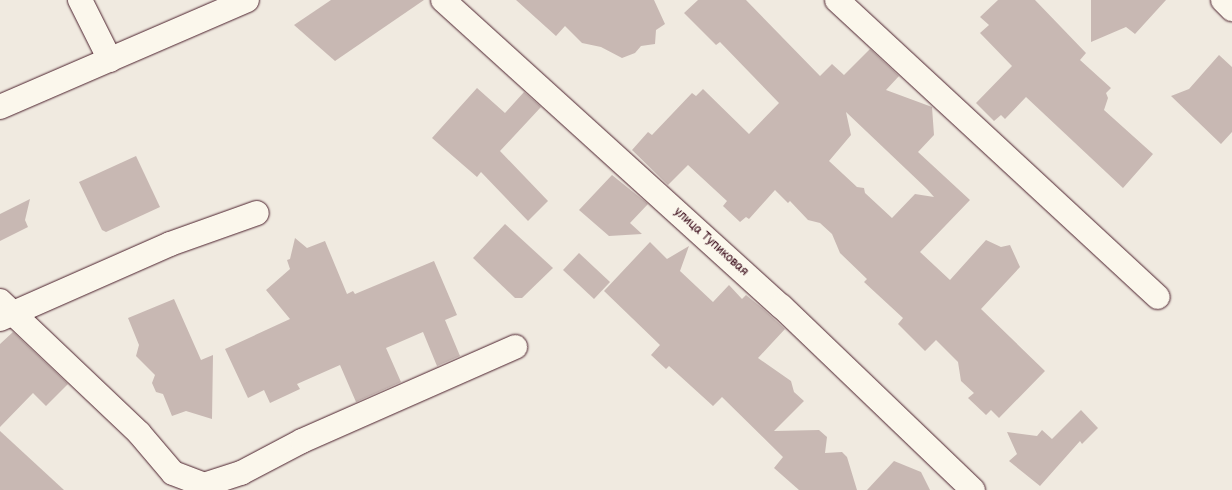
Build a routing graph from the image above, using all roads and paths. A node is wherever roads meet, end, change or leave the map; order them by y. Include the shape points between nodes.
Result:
1 (80, 0) edge
2 (247, 0) edge
3 (443, 0) edge
4 (837, 0) edge
5 (1223, 0) edge
6 (1232, 8) edge
7 (110, 60) junction
8 (0, 107) edge
9 (257, 213) dead end
10 (1158, 297) dead end
11 (4, 312) edge
12 (515, 346) dead end
13 (973, 490) edge

1 - 7 street
2 - 7 street
3 - 13 street, улица Тупиковая via 781,306
4 - 10 street
5 - 6 street
7 - 8 street
9 - 11 street via 170,244
11 - 12 street via 139,433 173,473 204,485 241,473 302,440

